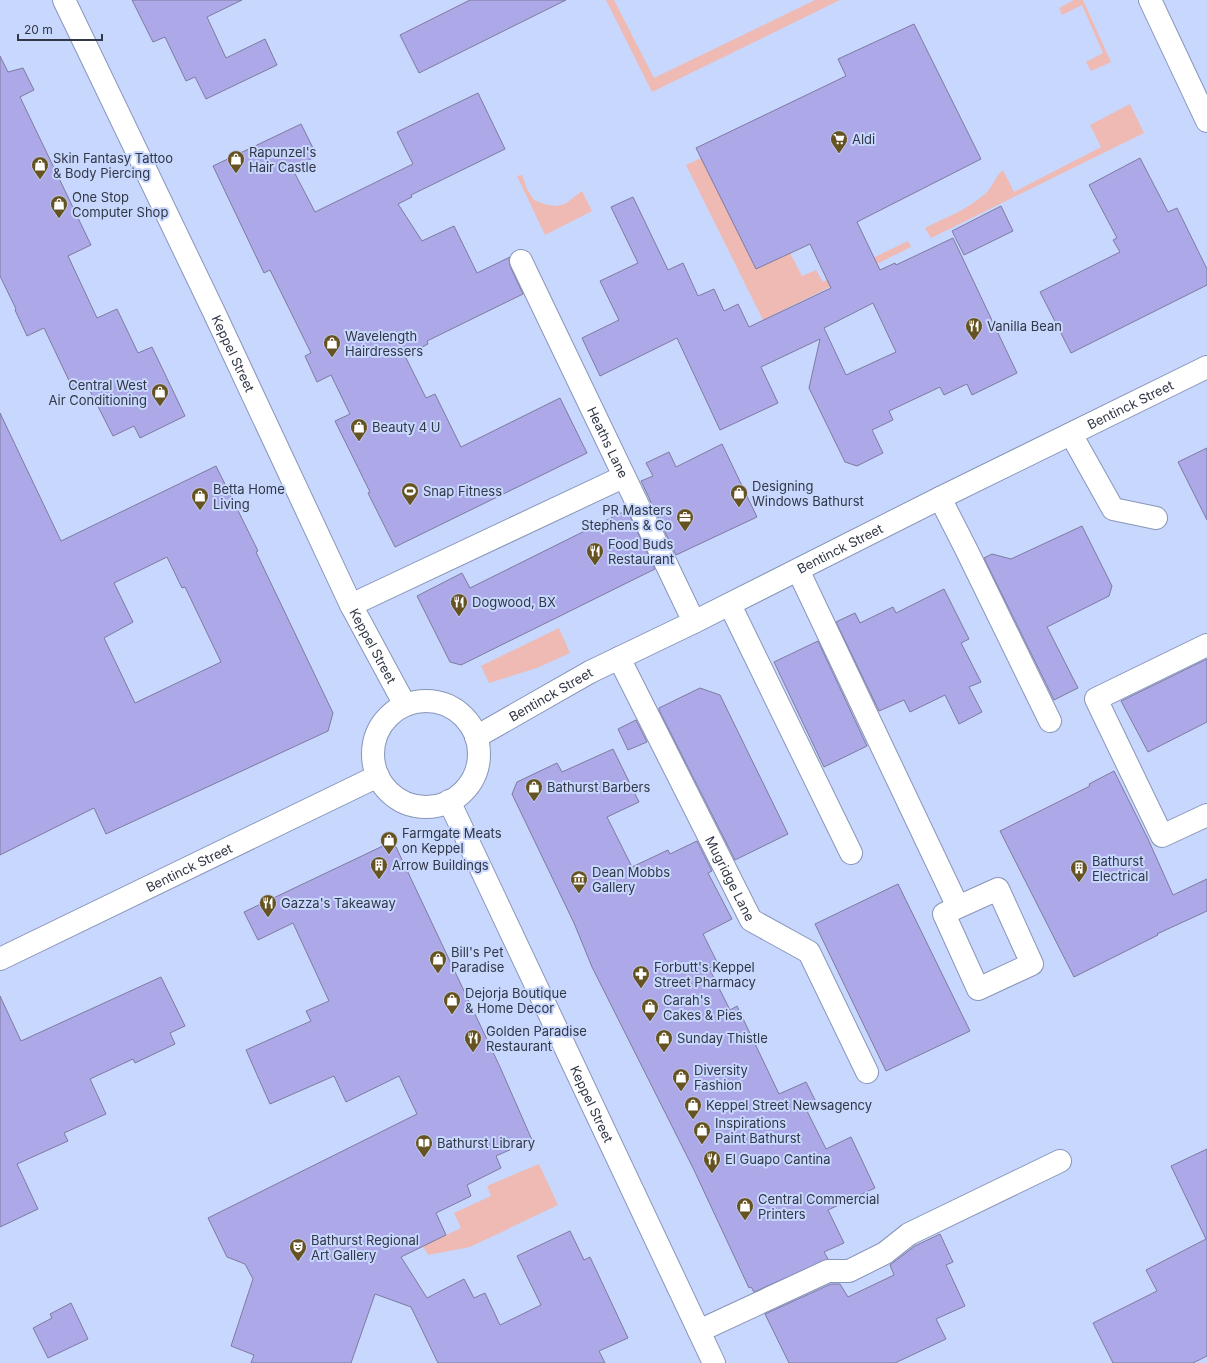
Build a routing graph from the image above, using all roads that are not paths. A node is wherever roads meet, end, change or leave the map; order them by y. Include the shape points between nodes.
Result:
1 (64, 0) edge
2 (1150, 0) edge
3 (1207, 121) edge
4 (521, 262) dead end
5 (1207, 367) edge
6 (1071, 434) junction
7 (623, 477) junction
8 (940, 498) junction
9 (1156, 518) dead end
10 (798, 570) junction
11 (730, 604) junction
12 (351, 605) junction
13 (694, 622) junction
14 (1207, 645) edge
15 (619, 658) junction
16 (405, 705) junction
17 (1050, 721) dead end
18 (476, 737) junction
19 (378, 776) junction
20 (449, 801) junction
21 (1207, 815) edge
22 (850, 853) dead end
23 (958, 907) junction
24 (0, 959) edge
25 (867, 1072) dead end
26 (1060, 1161) dead end
27 (699, 1331) junction
28 (714, 1363) edge

1 - 12 main road, Keppel Street
2 - 3 main road
4 - 7 main road, Heaths Lane
5 - 6 main road, Bentinck Street
6 - 8 main road, Bentinck Street
6 - 9 main road via 1113,509
7 - 12 main road
7 - 13 main road, Heaths Lane
8 - 10 main road, Bentinck Street
8 - 17 main road
10 - 11 main road, Bentinck Street
10 - 23 main road
11 - 13 main road, Bentinck Street
11 - 22 main road
12 - 16 main road, Keppel Street
13 - 15 main road, Bentinck Street
14 - 21 main road via 1096,699 1162,836
15 - 18 main road, Bentinck Street
15 - 25 main road, Mugridge Lane via 751,920 809,952
16 - 18 main road via 422,701 439,702 455,710 468,722
16 - 19 main road via 391,714 380,727 374,743 373,759
18 - 20 main road via 479,752 477,767 462,793
19 - 20 main road via 387,790 400,800 416,806 433,806
19 - 24 main road, Bentinck Street
20 - 27 main road, Keppel Street
23 - 23 main road via 998,889 1032,964 978,989 944,914
26 - 27 main road via 909,1234 885,1253 849,1270 828,1271
27 - 28 main road, Keppel Street

